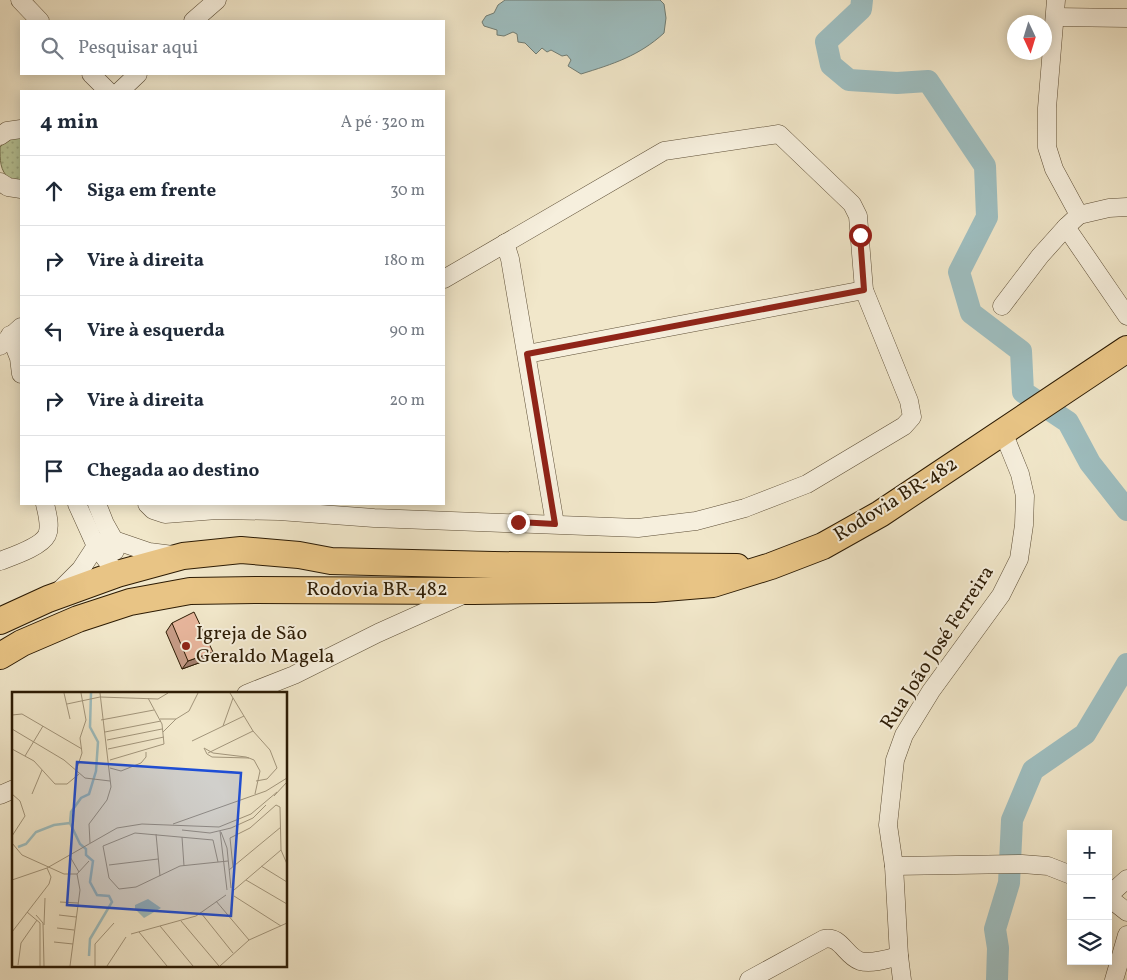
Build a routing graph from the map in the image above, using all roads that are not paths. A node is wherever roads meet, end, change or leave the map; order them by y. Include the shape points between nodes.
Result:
1 (20, 0) edge
2 (211, 2) edge
3 (1055, 9) edge
4 (1127, 18) edge
5 (39, 20) edge
6 (194, 20) edge
7 (92, 75) edge
8 (137, 75) edge
9 (107, 90) edge
10 (121, 90) edge
11 (20, 129) edge
12 (0, 136) edge
13 (1127, 207) edge
14 (1072, 221) junction
15 (504, 243) junction
16 (445, 278) edge
17 (864, 290) junction
18 (1002, 306) dead end
19 (1127, 316) edge
20 (11, 336) edge
21 (1127, 349) edge
22 (527, 354) junction
23 (20, 366) edge
24 (1013, 426) junction
25 (45, 505) edge
26 (77, 505) edge
27 (97, 505) edge
28 (148, 505) edge
29 (373, 511) edge
30 (555, 524) junction
31 (114, 540) junction
32 (96, 546) junction
33 (183, 556) junction
34 (0, 561) edge
35 (763, 568) junction
36 (117, 574) junction
37 (473, 591) junction
38 (48, 599) junction
39 (130, 602) junction
40 (0, 621) edge
41 (0, 656) edge
42 (251, 692) edge
43 (12, 790) edge
44 (0, 795) edge
45 (894, 866) junction
46 (1067, 873) edge
47 (1127, 879) edge
48 (1112, 893) edge
49 (1112, 900) edge
50 (1127, 912) edge
51 (1127, 935) edge
52 (899, 956) junction
53 (750, 980) edge
54 (902, 980) edge
55 (1114, 980) edge

1 - 5 street
2 - 6 street
3 - 4 street
3 - 14 street via 1047,146
7 - 9 street
8 - 10 street
11 - 12 street
13 - 14 street via 1109,208
14 - 18 street
14 - 19 street
15 - 16 street
15 - 17 street via 664,151 779,134 852,204 858,216
15 - 22 street via 510,259
17 - 22 street
17 - 30 street via 909,401 912,417 904,426 807,484 745,508 696,521 638,528
20 - 23 street
21 - 24 highway, Rodovia BR-482
22 - 30 street
24 - 35 highway, Rodovia BR-482 via 880,514 823,546
24 - 45 street, Rua João José Ferreira via 1025,496 1018,559 1001,596 931,691 904,735 895,760 888,825
25 - 34 street via 48,534 41,543
26 - 32 street
27 - 31 street
28 - 29 street via 165,514 218,510
29 - 30 street
31 - 32 street
31 - 33 street via 149,552
31 - 36 street
32 - 36 street
32 - 38 street via 81,569
33 - 35 highway, Rodovia BR-482 via 241,550 331,561
33 - 36 highway, Rodovia BR-482
35 - 37 highway, Rodovia BR-482 via 713,584 653,590
36 - 38 highway, Rodovia BR-482
36 - 39 highway via 122,591
37 - 39 highway, Rodovia BR-482 via 190,591
37 - 42 street
38 - 40 highway, Rodovia BR-482
39 - 41 highway, Rodovia BR-482 via 78,619
43 - 44 street
45 - 46 street via 1022,864 1048,866
45 - 52 street, Rua João José Ferreira
47 - 48 street
49 - 50 street
51 - 55 street
52 - 53 street via 861,961 830,938
52 - 54 street, Rua João José Ferreira

